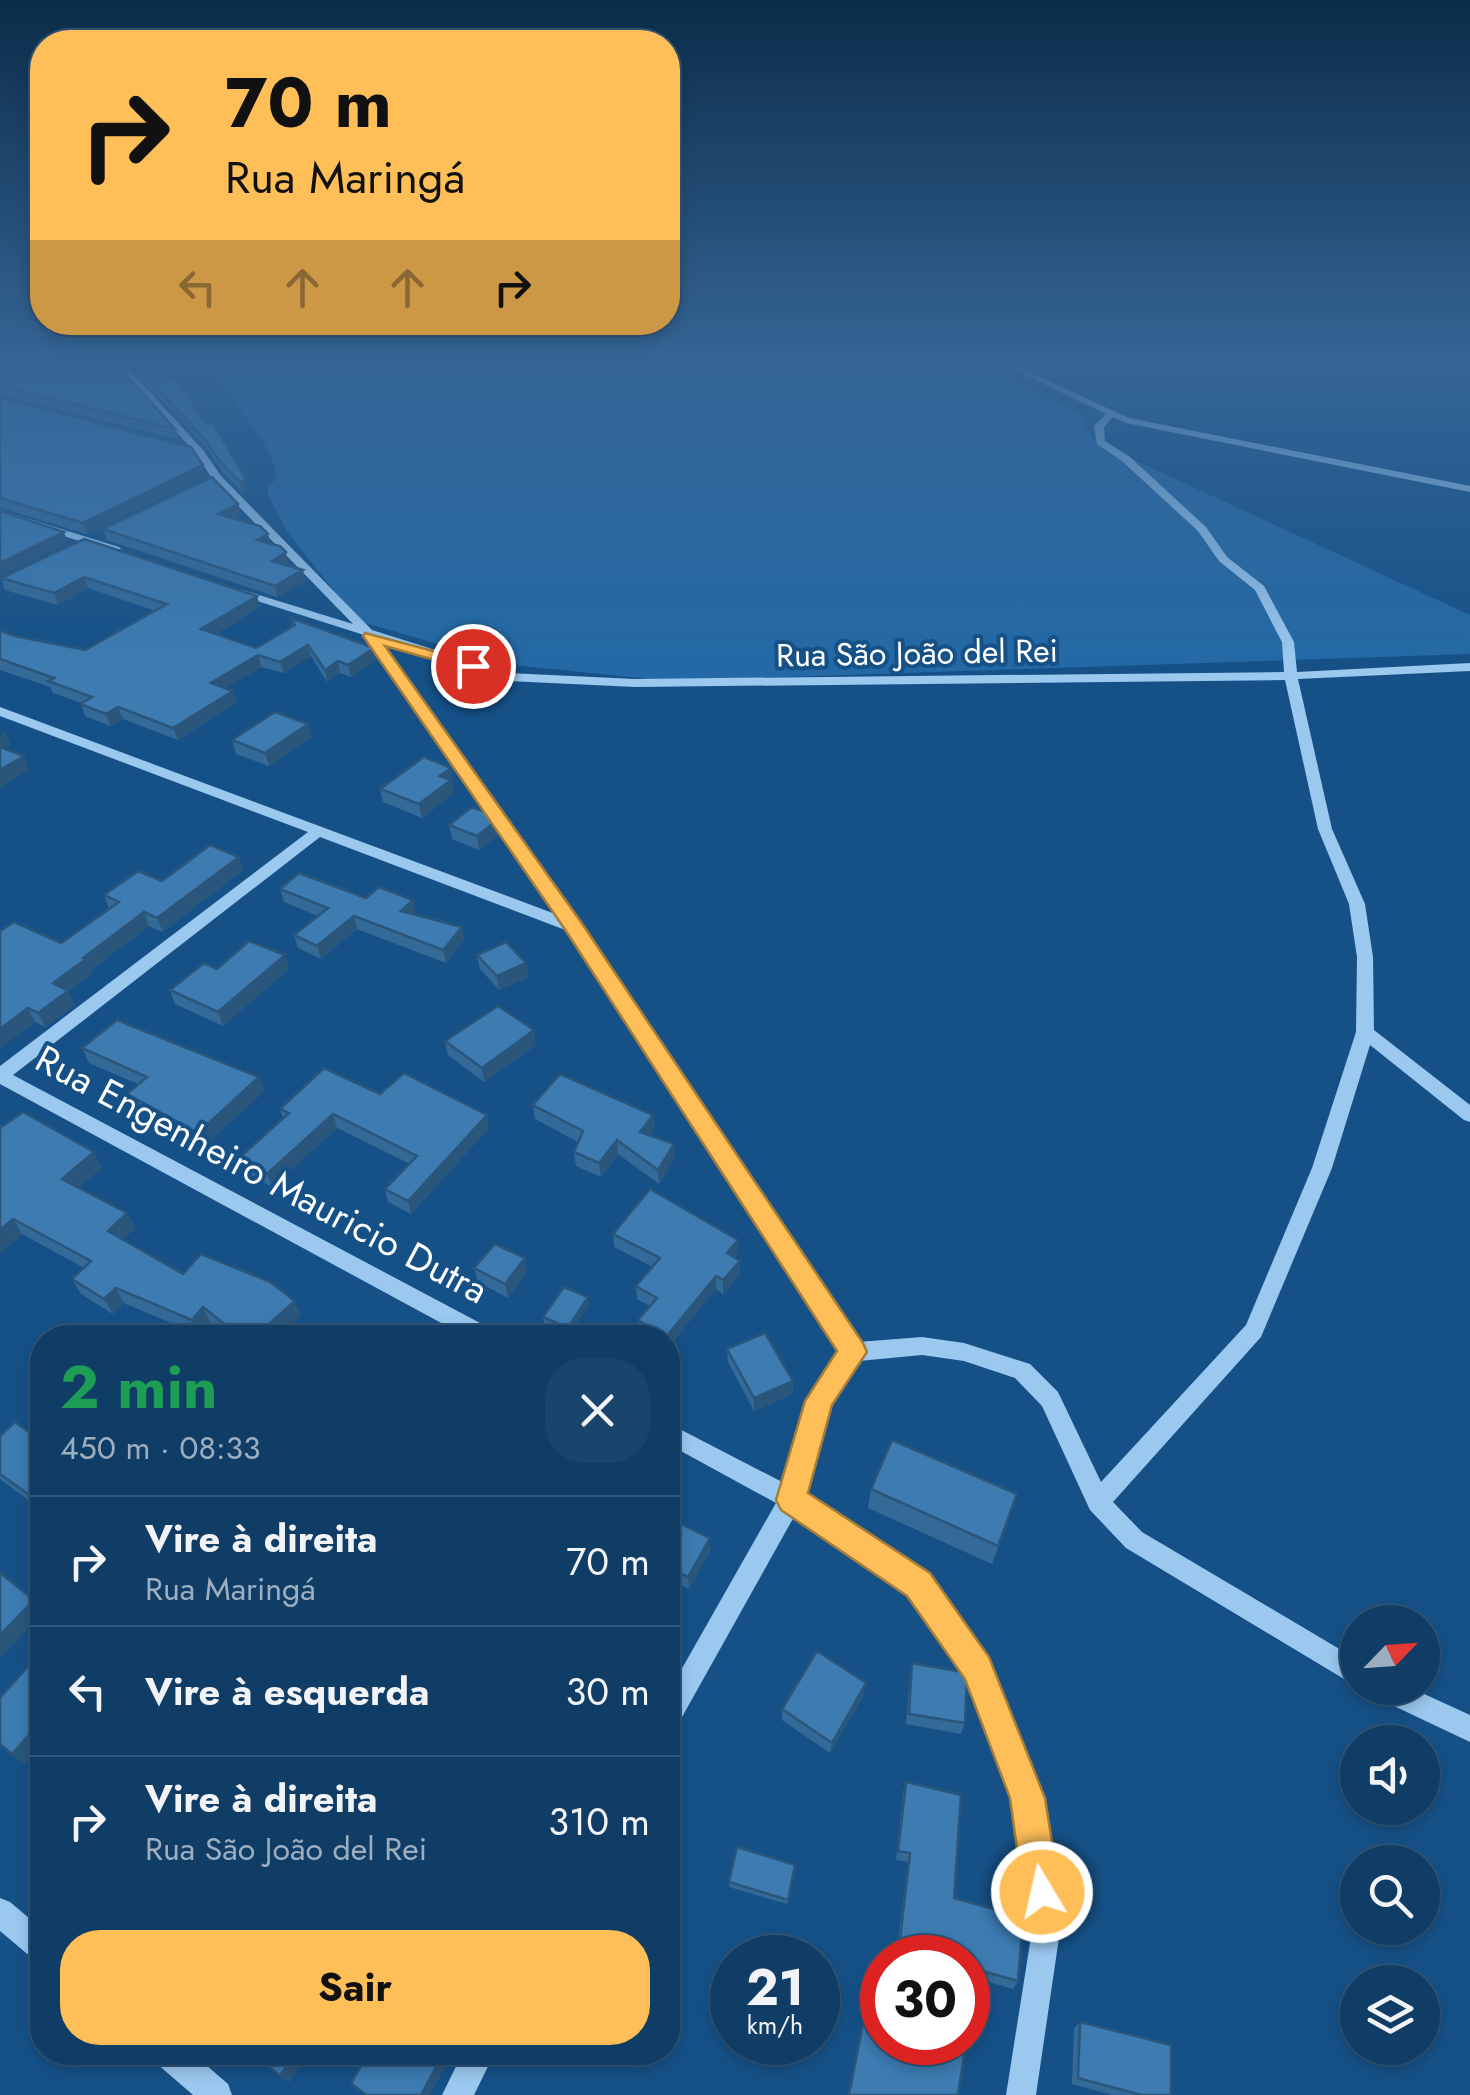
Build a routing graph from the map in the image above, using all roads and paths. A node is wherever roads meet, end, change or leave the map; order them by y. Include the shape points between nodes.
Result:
1 (207, 463) edge
2 (1125, 463) edge
3 (1334, 463) edge
4 (218, 478) junction
5 (202, 486) edge
6 (1470, 489) edge
7 (0, 513) edge
8 (106, 533) edge
9 (90, 541) junction
10 (75, 548) edge
11 (128, 554) edge
12 (221, 585) edge
13 (370, 636) junction
14 (1470, 667) edge
15 (1291, 676) junction
16 (0, 711) edge
17 (318, 832) junction
18 (574, 927) junction
19 (1365, 1032) junction
20 (0, 1075) edge
21 (1470, 1115) edge
22 (465, 1325) edge
23 (853, 1352) junction
24 (680, 1440) edge
25 (791, 1500) junction
26 (1098, 1502) junction
27 (1340, 1664) edge
28 (680, 1695) edge
29 (1420, 1705) edge
30 (1470, 1729) edge
31 (0, 1912) edge
32 (30, 1938) edge
33 (182, 2065) edge
34 (473, 2065) edge
35 (217, 2095) edge
36 (457, 2095) edge
37 (1021, 2095) edge

1 - 4 street
2 - 15 street via 1260,588 1288,642
3 - 6 street
4 - 5 street
4 - 13 street
7 - 9 street
8 - 9 street
9 - 10 street
9 - 11 street
12 - 13 street, Rua São João del Rei
13 - 15 street, Rua São João del Rei via 507,677 635,684
13 - 18 street
14 - 15 street, Rua São João del Rei
15 - 19 street via 1325,829 1357,904
16 - 17 street
17 - 18 street
17 - 20 street
18 - 23 street
19 - 21 street
19 - 26 street via 1322,1168 1254,1331
20 - 22 street, Rua Engenheiro Mauricio Dutra
23 - 25 street via 819,1401
23 - 26 street via 922,1346 1022,1370 1050,1399
24 - 25 street
25 - 28 street
25 - 37 street via 918,1584 977,1669 1027,1798 1046,1924
26 - 27 street via 1134,1540
29 - 30 street
31 - 32 street
33 - 35 street
34 - 36 street

